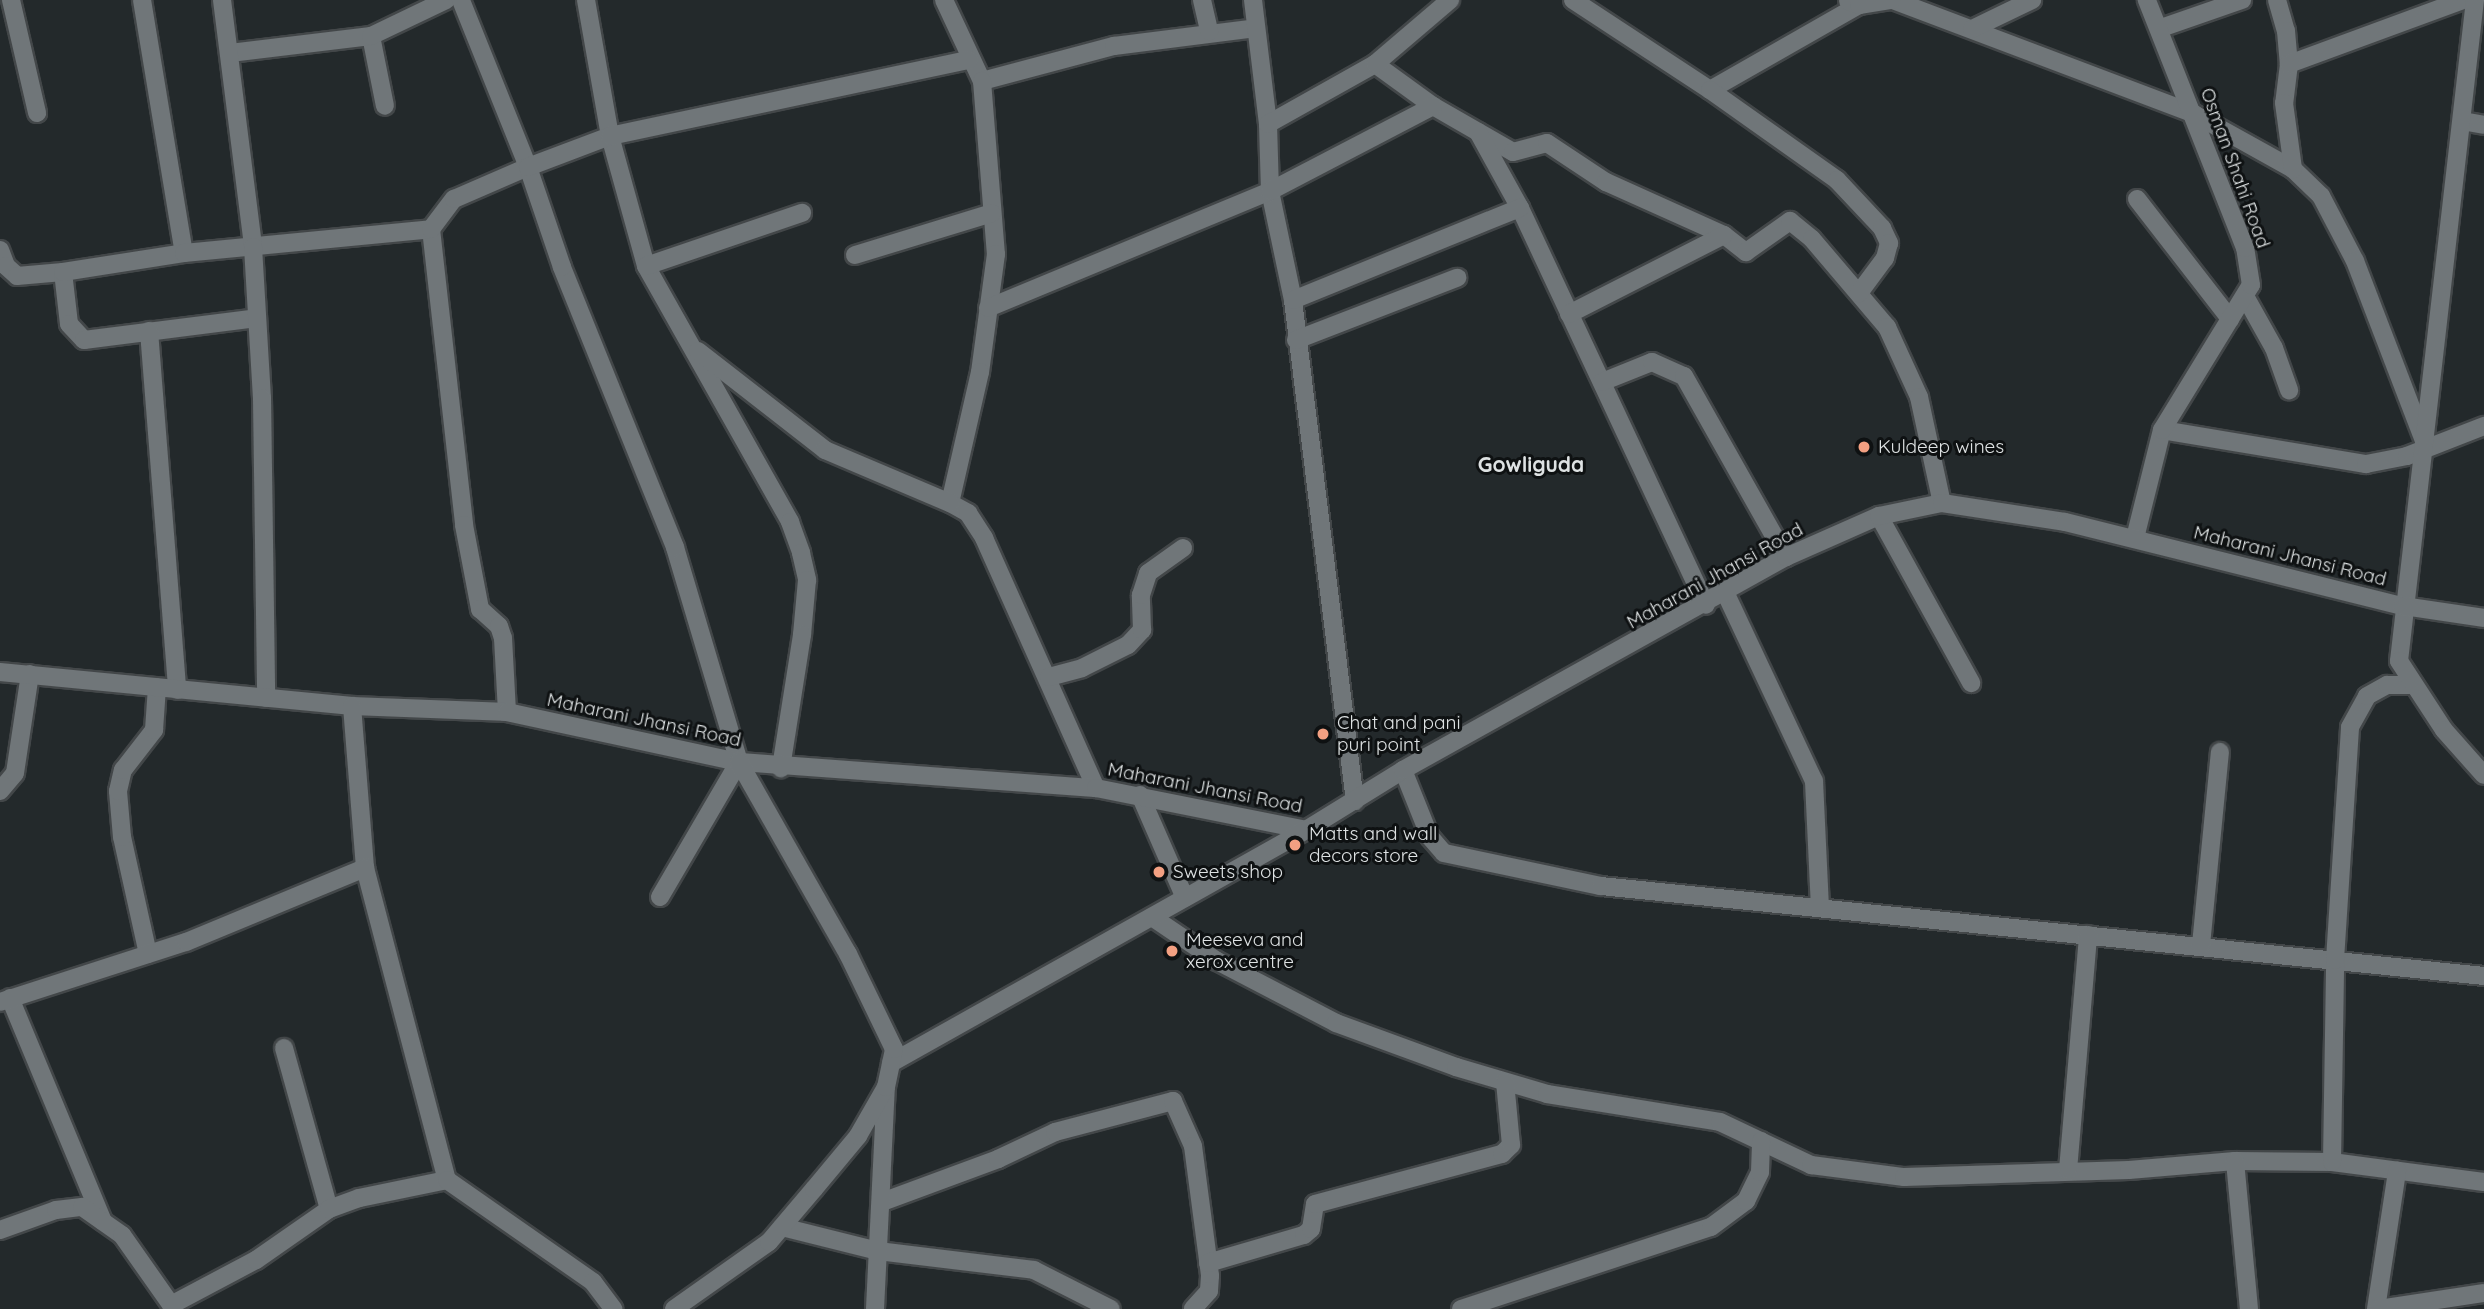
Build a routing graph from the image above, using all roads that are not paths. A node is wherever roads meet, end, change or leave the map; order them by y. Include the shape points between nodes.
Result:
1 (11, 0) edge
2 (142, 0) edge
3 (222, 0) edge
4 (446, 0) edge
5 (461, 0) edge
6 (586, 0) edge
7 (944, 0) edge
8 (1202, 0) edge
9 (1252, 0) edge
10 (1450, 0) edge
11 (1573, 0) edge
12 (1893, 0) edge
13 (2032, 0) edge
14 (2147, 0) edge
15 (2242, 0) edge
16 (2277, 0) edge
17 (2463, 0) edge
18 (2475, 0) edge
19 (1852, 2) edge
20 (1256, 28) junction
21 (2161, 28) junction
22 (1972, 29) junction
23 (1209, 31) junction
24 (372, 36) junction
25 (230, 53) junction
26 (969, 60) junction
27 (1375, 64) junction
28 (2289, 65) junction
29 (982, 81) junction
30 (1710, 90) junction
31 (386, 106) dead end
32 (1433, 106) junction
33 (37, 113) dead end
34 (2194, 114) junction
35 (2462, 121) junction
36 (1268, 124) junction
37 (2484, 125) edge
38 (1476, 129) junction
39 (610, 136) junction
40 (528, 167) junction
41 (2293, 169) junction
42 (1270, 191) junction
43 (2137, 199) dead end
44 (1520, 208) junction
45 (803, 213) dead end
46 (992, 213) junction
47 (431, 229) junction
48 (1724, 235) junction
49 (253, 247) junction
50 (0, 250) edge
51 (184, 253) junction
52 (855, 255) dead end
53 (646, 266) junction
54 (63, 272) junction
55 (5, 275) edge
56 (1457, 278) dead end
57 (1859, 293) junction
58 (2246, 298) junction
59 (1293, 300) junction
60 (988, 308) junction
61 (1569, 314) junction
62 (257, 318) junction
63 (2230, 319) junction
64 (149, 331) junction
65 (1296, 340) junction
66 (692, 347) junction
67 (1602, 382) junction
68 (2289, 390) dead end
69 (2484, 426) edge
70 (2162, 430) junction
71 (2427, 449) junction
72 (950, 503) junction
73 (1942, 503) junction
74 (1879, 516) junction
75 (2135, 538) junction
76 (1183, 548) dead end
77 (1786, 557) junction
78 (1725, 592) junction
79 (1706, 605) junction
80 (2403, 606) junction
81 (2484, 618) edge
82 (0, 672) edge
83 (30, 674) junction
84 (1049, 677) junction
85 (1971, 683) dead end
86 (2412, 685) junction
87 (157, 687) junction
88 (177, 690) junction
89 (266, 698) junction
90 (352, 706) junction
91 (507, 712) junction
92 (2220, 752) dead end
93 (739, 762) junction
94 (781, 768) junction
95 (1403, 770) junction
96 (2484, 775) edge
97 (1096, 788) junction
98 (0, 791) edge
99 (1140, 795) junction
100 (1355, 801) junction
101 (1306, 830) junction
102 (365, 868) junction
103 (660, 897) dead end
104 (1185, 898) junction
105 (1821, 907) junction
106 (1152, 917) junction
107 (2088, 935) junction
108 (2201, 945) junction
109 (148, 954) junction
110 (2335, 960) junction
111 (2484, 976) edge
112 (5, 1000) edge
113 (284, 1048) dead end
114 (891, 1063) junction
115 (1505, 1082) junction
116 (886, 1087) junction
117 (1761, 1141) junction
118 (2235, 1161) junction
119 (2332, 1161) junction
120 (2068, 1170) junction
121 (2397, 1171) junction
122 (447, 1180) junction
123 (2484, 1182) edge
124 (882, 1202) junction
125 (329, 1209) junction
126 (103, 1221) junction
127 (782, 1227) junction
128 (0, 1230) edge
129 (878, 1251) junction
130 (1208, 1264) junction
131 (2484, 1293) edge
132 (173, 1307) edge
133 (613, 1309) edge
134 (674, 1309) edge
135 (875, 1309) edge
136 (1111, 1309) edge
137 (1193, 1309) edge
138 (1461, 1309) edge
139 (2249, 1309) edge
140 (2377, 1309) edge

1 - 33 street
2 - 51 street
3 - 25 street
4 - 24 street
5 - 40 street
6 - 39 street
7 - 26 street
8 - 23 street
9 - 20 street
10 - 27 street
11 - 30 street
12 - 19 street
12 - 22 street
13 - 22 street
14 - 21 street, Osman Shahi Road
15 - 21 street
16 - 28 street
17 - 28 street
18 - 35 street
19 - 30 street
20 - 23 street
20 - 36 street
21 - 34 street, Osman Shahi Road
22 - 34 street
23 - 29 street via 1114,47
24 - 25 street
24 - 31 street
25 - 49 street
26 - 29 street
26 - 39 street
27 - 32 street
27 - 36 street
28 - 41 street via 2284,103
29 - 46 street
30 - 57 street via 1837,180 1882,228 1889,243 1885,258
32 - 38 street
32 - 42 street
34 - 41 street
34 - 58 street, Osman Shahi Road via 2245,248 2251,285
35 - 37 street
35 - 71 street
36 - 42 street
38 - 44 street
38 - 48 street via 1513,152 1547,143 1606,182
39 - 40 street
39 - 53 street
40 - 47 street via 454,199
40 - 93 street via 562,267 676,547
41 - 71 street via 2321,196 2355,261
42 - 59 street
42 - 60 street
43 - 63 street
44 - 59 street
44 - 61 street
45 - 53 street
46 - 52 street
46 - 60 street via 996,254
47 - 49 street
47 - 91 street via 464,525 480,609 499,626 503,638
48 - 57 street via 1746,252 1790,221
48 - 61 street
49 - 51 street
49 - 62 street
50 - 55 street
51 - 54 street
53 - 66 street
54 - 55 street via 29,278
54 - 64 street via 69,324 77,337 91,340
56 - 65 street
57 - 73 street via 1887,327 1919,397
58 - 63 street
58 - 68 street via 2274,348
59 - 65 street
60 - 72 street via 980,372
61 - 67 street
62 - 64 street
62 - 89 street
63 - 70 street
64 - 88 street
65 - 100 street
66 - 72 street via 825,450
66 - 94 street via 790,522 802,553 807,580 802,635
67 - 77 street via 1652,362 1684,376
67 - 79 street
69 - 71 street
70 - 71 street via 2366,464
70 - 75 street
71 - 80 street
72 - 84 street via 968,513 984,538
73 - 74 street, Maharani Jhansi Road
73 - 75 street, Maharani Jhansi Road
74 - 77 street, Maharani Jhansi Road
74 - 85 street
75 - 80 street, Maharani Jhansi Road
76 - 84 street via 1148,573 1141,595 1142,630 1128,645 1082,668
77 - 78 street, Maharani Jhansi Road
78 - 79 street, Maharani Jhansi Road
78 - 105 street via 1814,781
79 - 95 street, Maharani Jhansi Road
80 - 81 street, Maharani Jhansi Road
80 - 86 street via 2399,661
82 - 83 street, Maharani Jhansi Road
83 - 87 street, Maharani Jhansi Road
83 - 98 street via 15,773
84 - 97 street
86 - 96 street
86 - 110 street via 2387,685 2367,696 2350,727
87 - 88 street, Maharani Jhansi Road
87 - 109 street via 154,730 123,770 118,792 122,837
88 - 89 street, Maharani Jhansi Road
89 - 90 street, Maharani Jhansi Road
90 - 91 street, Maharani Jhansi Road
90 - 102 street
91 - 93 street, Maharani Jhansi Road
92 - 108 street
93 - 94 street, Maharani Jhansi Road
93 - 103 street
93 - 114 street via 848,954 894,1049
94 - 97 street, Maharani Jhansi Road
95 - 100 street, Maharani Jhansi Road
95 - 105 street via 1430,837 1444,853 1601,886
97 - 99 street, Maharani Jhansi Road
99 - 101 street, Maharani Jhansi Road
99 - 104 street
100 - 101 street, Maharani Jhansi Road
101 - 104 street
102 - 109 street via 274,908
102 - 122 street
104 - 106 street
105 - 107 street
106 - 114 street
106 - 115 street via 1217,961 1336,1023
107 - 108 street
107 - 120 street
108 - 110 street
109 - 112 street
110 - 111 street
110 - 119 street
112 - 126 street
113 - 125 street
114 - 116 street
115 - 117 street via 1566,1099 1720,1122
115 - 130 street via 1511,1145 1502,1154 1315,1204 1311,1229 1304,1235
116 - 124 street
116 - 127 street via 858,1136
117 - 120 street via 1811,1165 1904,1177
117 - 138 street via 1760,1172 1746,1201 1711,1227
118 - 119 street
118 - 120 street
118 - 139 street
119 - 121 street
121 - 123 street
121 - 140 street
122 - 125 street via 370,1195
122 - 133 street via 593,1282
124 - 129 street
124 - 130 street via 998,1159 1055,1132 1173,1101 1193,1146
125 - 132 street via 256,1260
126 - 128 street via 82,1208 56,1210
126 - 132 street via 122,1236
127 - 129 street
127 - 134 street via 769,1242
129 - 135 street
129 - 136 street via 1034,1270
130 - 137 street via 1209,1291
131 - 140 street

